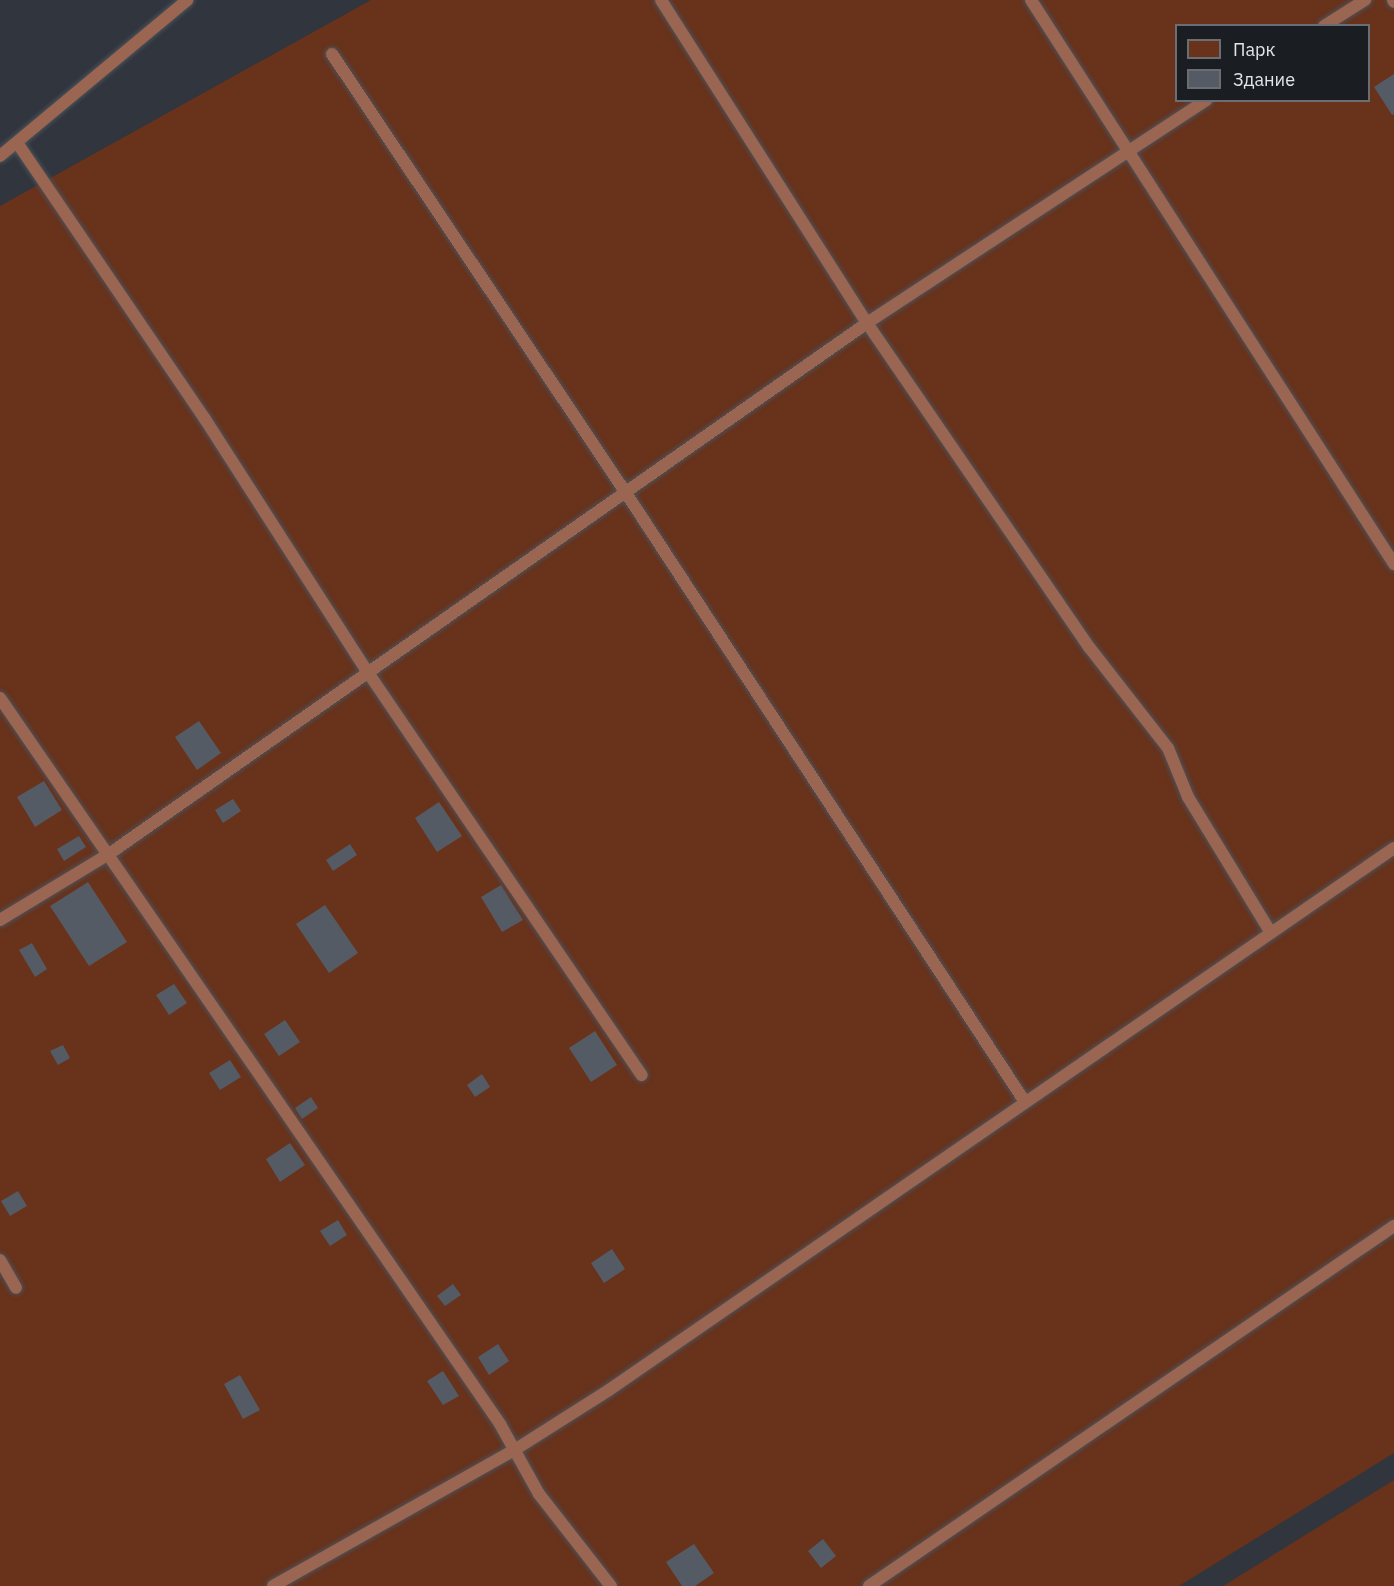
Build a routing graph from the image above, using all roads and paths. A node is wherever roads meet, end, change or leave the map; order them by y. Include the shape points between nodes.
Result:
1 (187, 0) edge
2 (662, 0) edge
3 (1031, 0) edge
4 (1365, 0) edge
5 (1327, 24) edge
6 (332, 54) dead end
7 (1203, 102) edge
8 (18, 144) junction
9 (1128, 150) junction
10 (0, 156) edge
11 (867, 323) junction
12 (626, 493) junction
13 (1394, 564) edge
14 (369, 674) junction
15 (0, 698) edge
16 (1394, 848) edge
17 (109, 854) junction
18 (0, 920) edge
19 (1271, 933) junction
20 (642, 1075) dead end
21 (1025, 1102) junction
22 (1394, 1226) edge
23 (0, 1260) edge
24 (16, 1288) dead end
25 (516, 1449) junction
26 (273, 1586) edge
27 (611, 1586) edge
28 (869, 1586) edge

1 - 8 lane
2 - 11 lane
3 - 9 lane
4 - 5 lane
6 - 12 lane
7 - 9 lane
8 - 10 lane
8 - 14 lane via 205,419
9 - 11 lane
9 - 13 lane
11 - 12 lane
11 - 19 lane via 1089,647 1168,748 1188,798
12 - 14 lane
12 - 21 lane
14 - 17 lane
14 - 20 lane
15 - 17 lane
16 - 19 lane
17 - 18 lane
17 - 25 lane
19 - 21 lane
21 - 25 lane via 609,1390
22 - 28 lane
23 - 24 lane
25 - 26 lane
25 - 27 lane via 539,1494

